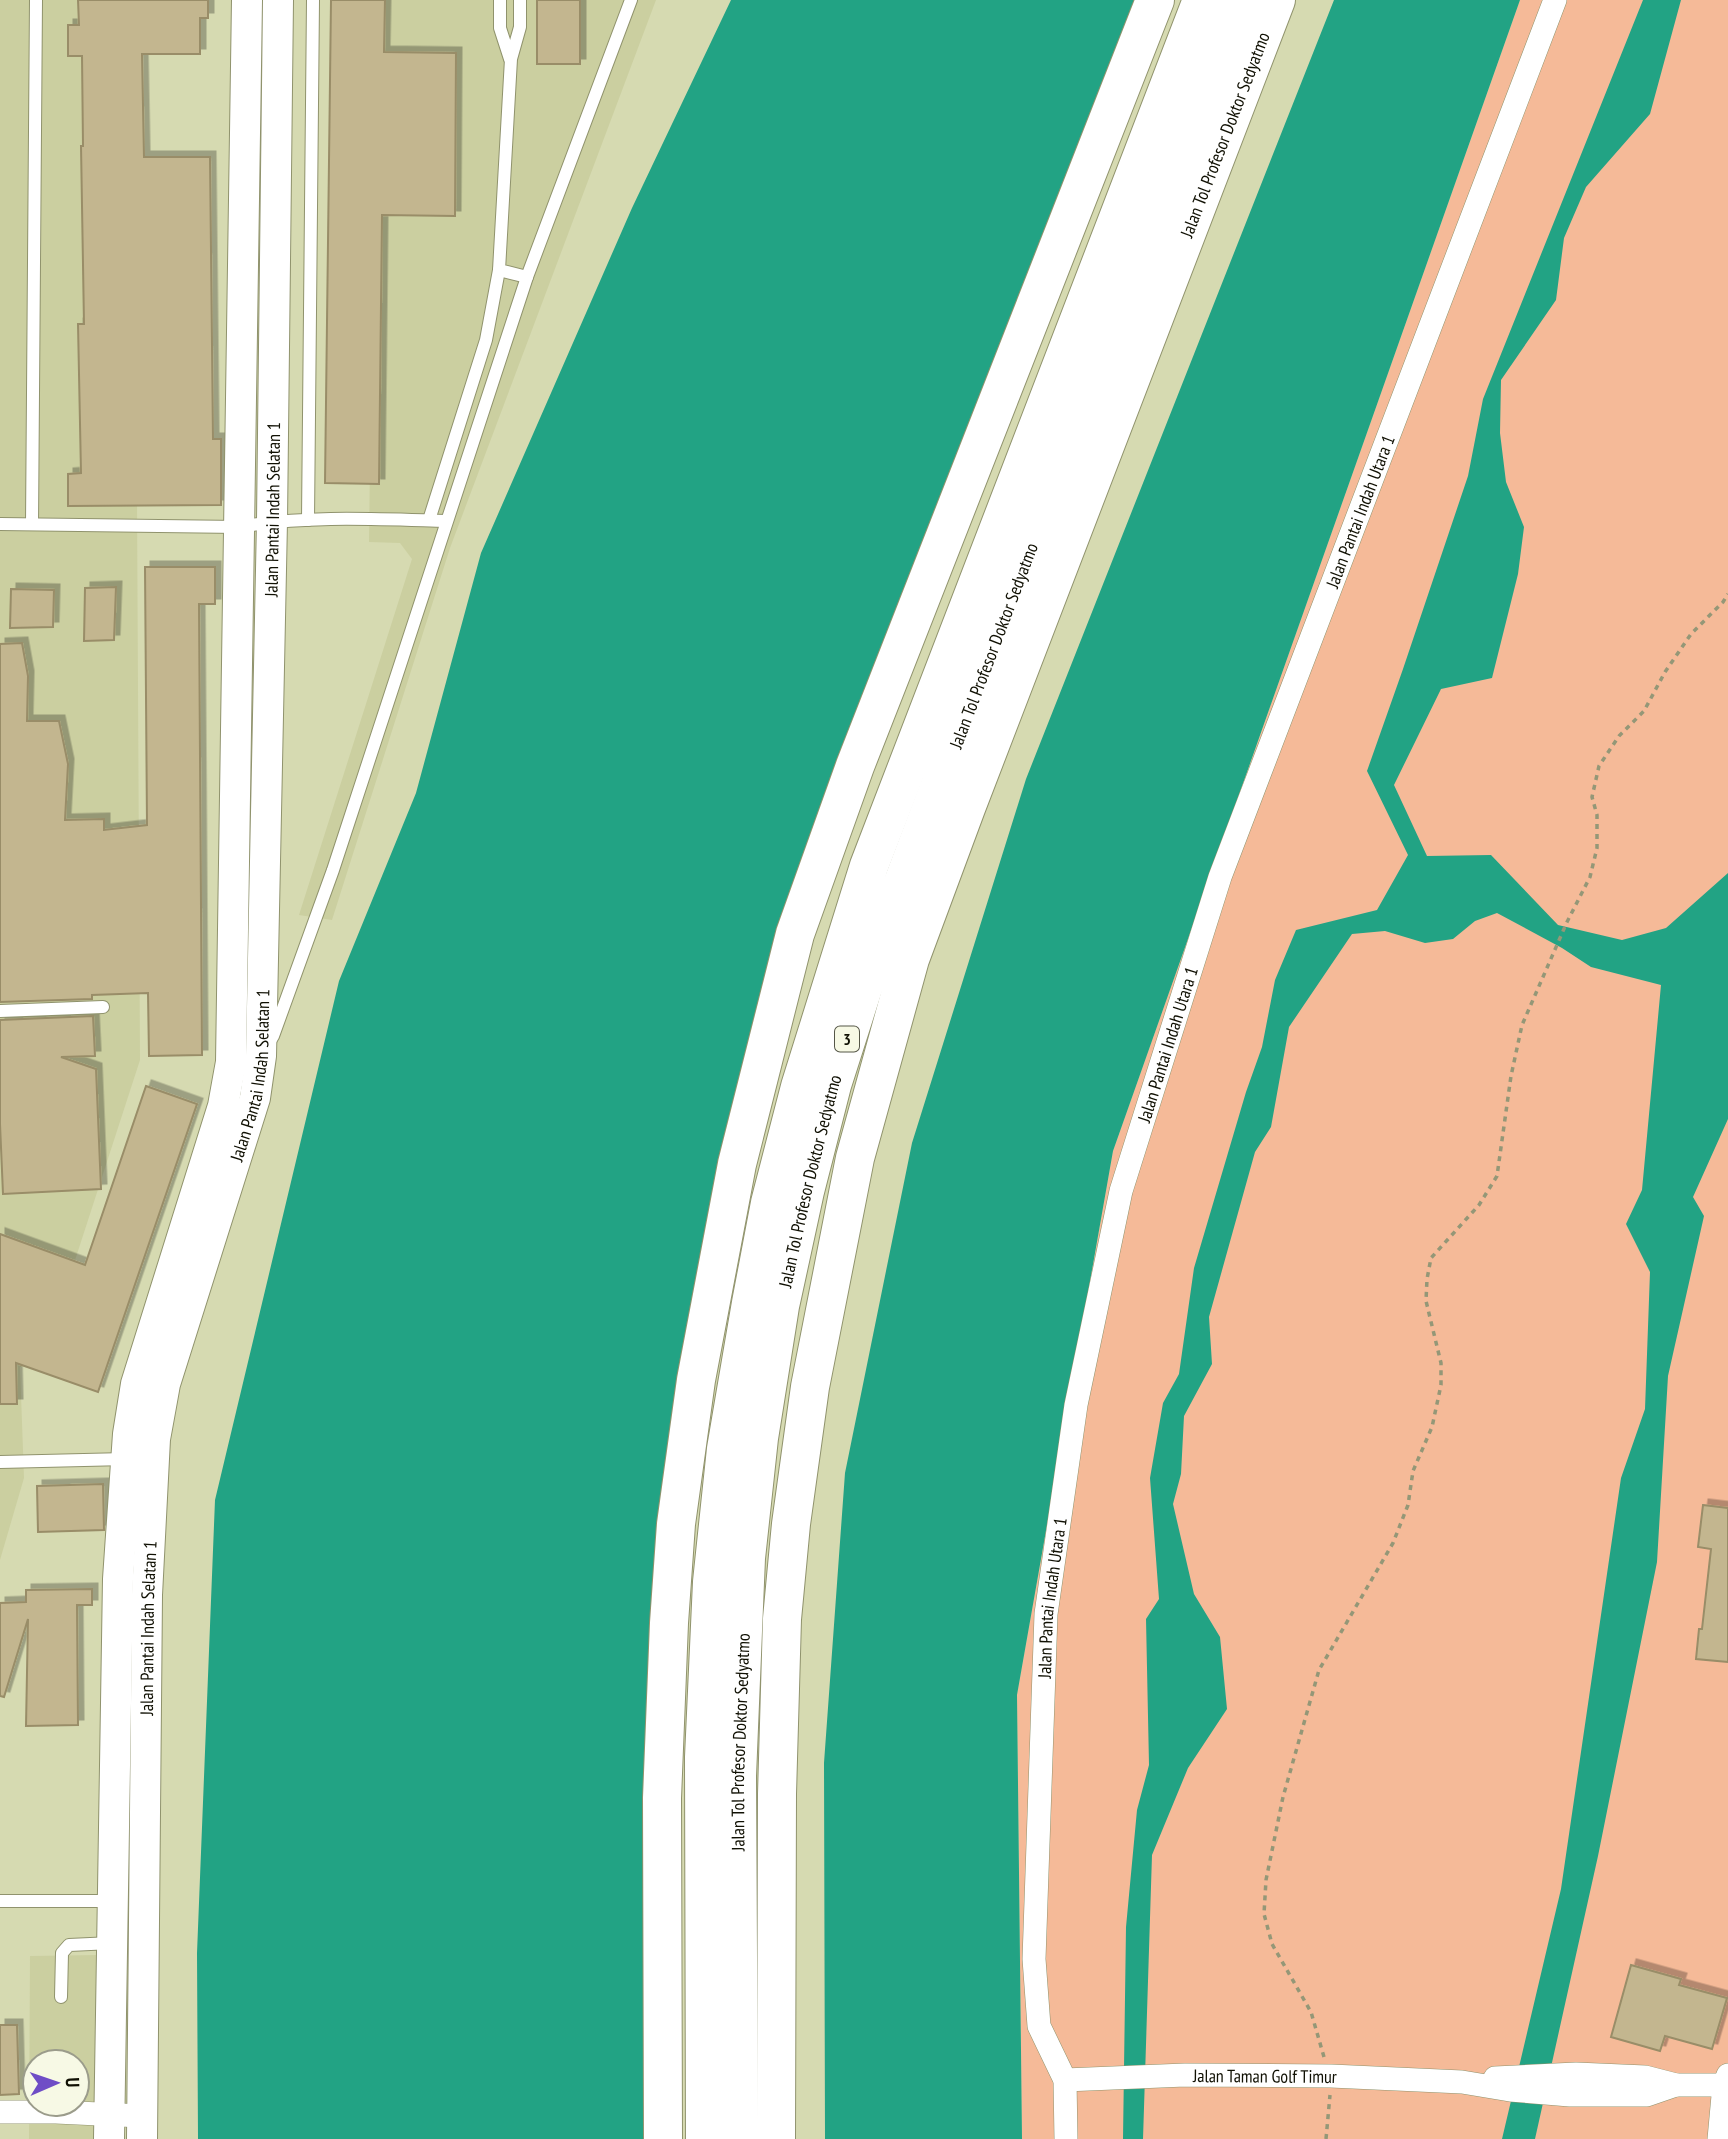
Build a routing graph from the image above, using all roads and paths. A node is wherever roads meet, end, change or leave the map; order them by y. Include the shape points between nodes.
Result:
1 (36, 0) edge
2 (247, 0) edge
3 (278, 0) edge
4 (313, 0) edge
5 (500, 0) edge
6 (520, 0) edge
7 (631, 0) edge
8 (1155, 0) edge
9 (1202, 0) edge
10 (1238, 0) edge
11 (1276, 0) edge
12 (1555, 0) edge
13 (510, 59) junction
14 (499, 270) junction
15 (527, 277) junction
16 (307, 520) junction
17 (429, 520) junction
18 (272, 521) junction
19 (446, 521) junction
20 (0, 524) edge
21 (32, 524) junction
22 (239, 527) junction
23 (1728, 594) edge
24 (103, 1007) dead end
25 (0, 1012) edge
26 (261, 1047) junction
27 (140, 1460) junction
28 (0, 1462) edge
29 (0, 1900) edge
30 (113, 1902) junction
31 (112, 1943) junction
32 (61, 1997) dead end
33 (1331, 2076) junction
34 (1065, 2080) junction
35 (1727, 2082) edge
36 (0, 2112) edge
37 (109, 2127) edge
38 (142, 2128) edge
39 (663, 2139) edge
40 (705, 2139) edge
41 (739, 2139) edge
42 (776, 2139) edge
43 (1066, 2139) edge
44 (1326, 2139) edge
45 (1719, 2139) edge

1 - 21 lane
2 - 22 street, Jalan Pantai Indah Selatan 1
3 - 18 street, Jalan Pantai Indah Selatan 1
4 - 16 lane
5 - 13 lane via 500,28
6 - 13 lane via 520,27
7 - 15 lane
8 - 39 highway via 855,766 795,934 737,1164 696,1380 676,1524 662,1798
9 - 40 highway, Jalan Tol Profesor Doktor Sedyatmo / 3 via 869,866 800,1087 770,1203 726,1449 712,1582 704,1757
10 - 41 highway, Jalan Tol Profesor Doktor Sedyatmo / 3 via 863,988 805,1191 780,1306 759,1438 747,1558 737,1776
11 - 42 highway, Jalan Tol Profesor Doktor Sedyatmo / 3 via 915,947 855,1158 810,1387 782,1619
12 - 34 street, Jalan Pantai Indah Utara 1 via 1220,877 1121,1191 1076,1405 1046,1614 1034,1959 1039,2026
13 - 14 lane
14 - 15 lane
14 - 17 lane via 486,340
15 - 19 lane
16 - 17 lane
16 - 18 lane
17 - 19 lane
18 - 22 lane
18 - 26 street, Jalan Pantai Indah Selatan 1
19 - 26 lane via 333,870 273,1036
20 - 21 lane
21 - 22 lane
22 - 27 street, Jalan Pantai Indah Selatan 1 via 231,1062 223,1105 136,1384 128,1434
23 - 33 path via 1691,634 1644,711 1619,736 1599,766 1592,797 1597,848 1590,877 1522,1025 1497,1176 1479,1205 1431,1258 1426,1301 1441,1374 1432,1427 1413,1471 1408,1505 1392,1544 1319,1670 1283,1797 1264,1914 1272,1944 1311,2012
24 - 25 lane
26 - 27 street, Jalan Pantai Indah Selatan 1 via 255,1098 165,1384 155,1439
27 - 28 lane
27 - 30 street, Jalan Pantai Indah Selatan 1 via 118,1579
27 - 38 street, Jalan Pantai Indah Selatan 1 via 148,1595
29 - 30 lane
30 - 31 street, Jalan Pantai Indah Selatan 1
31 - 32 lane via 66,1948
31 - 37 street, Jalan Pantai Indah Selatan 1
33 - 34 street, Jalan Taman Golf Timur
33 - 35 street, Jalan Taman Golf Timur via 1573,2084 1647,2095 1676,2085
33 - 44 path
34 - 43 street, Jalan Pantai Indah Utara 1
35 - 45 street
36 - 37 street
37 - 38 street

